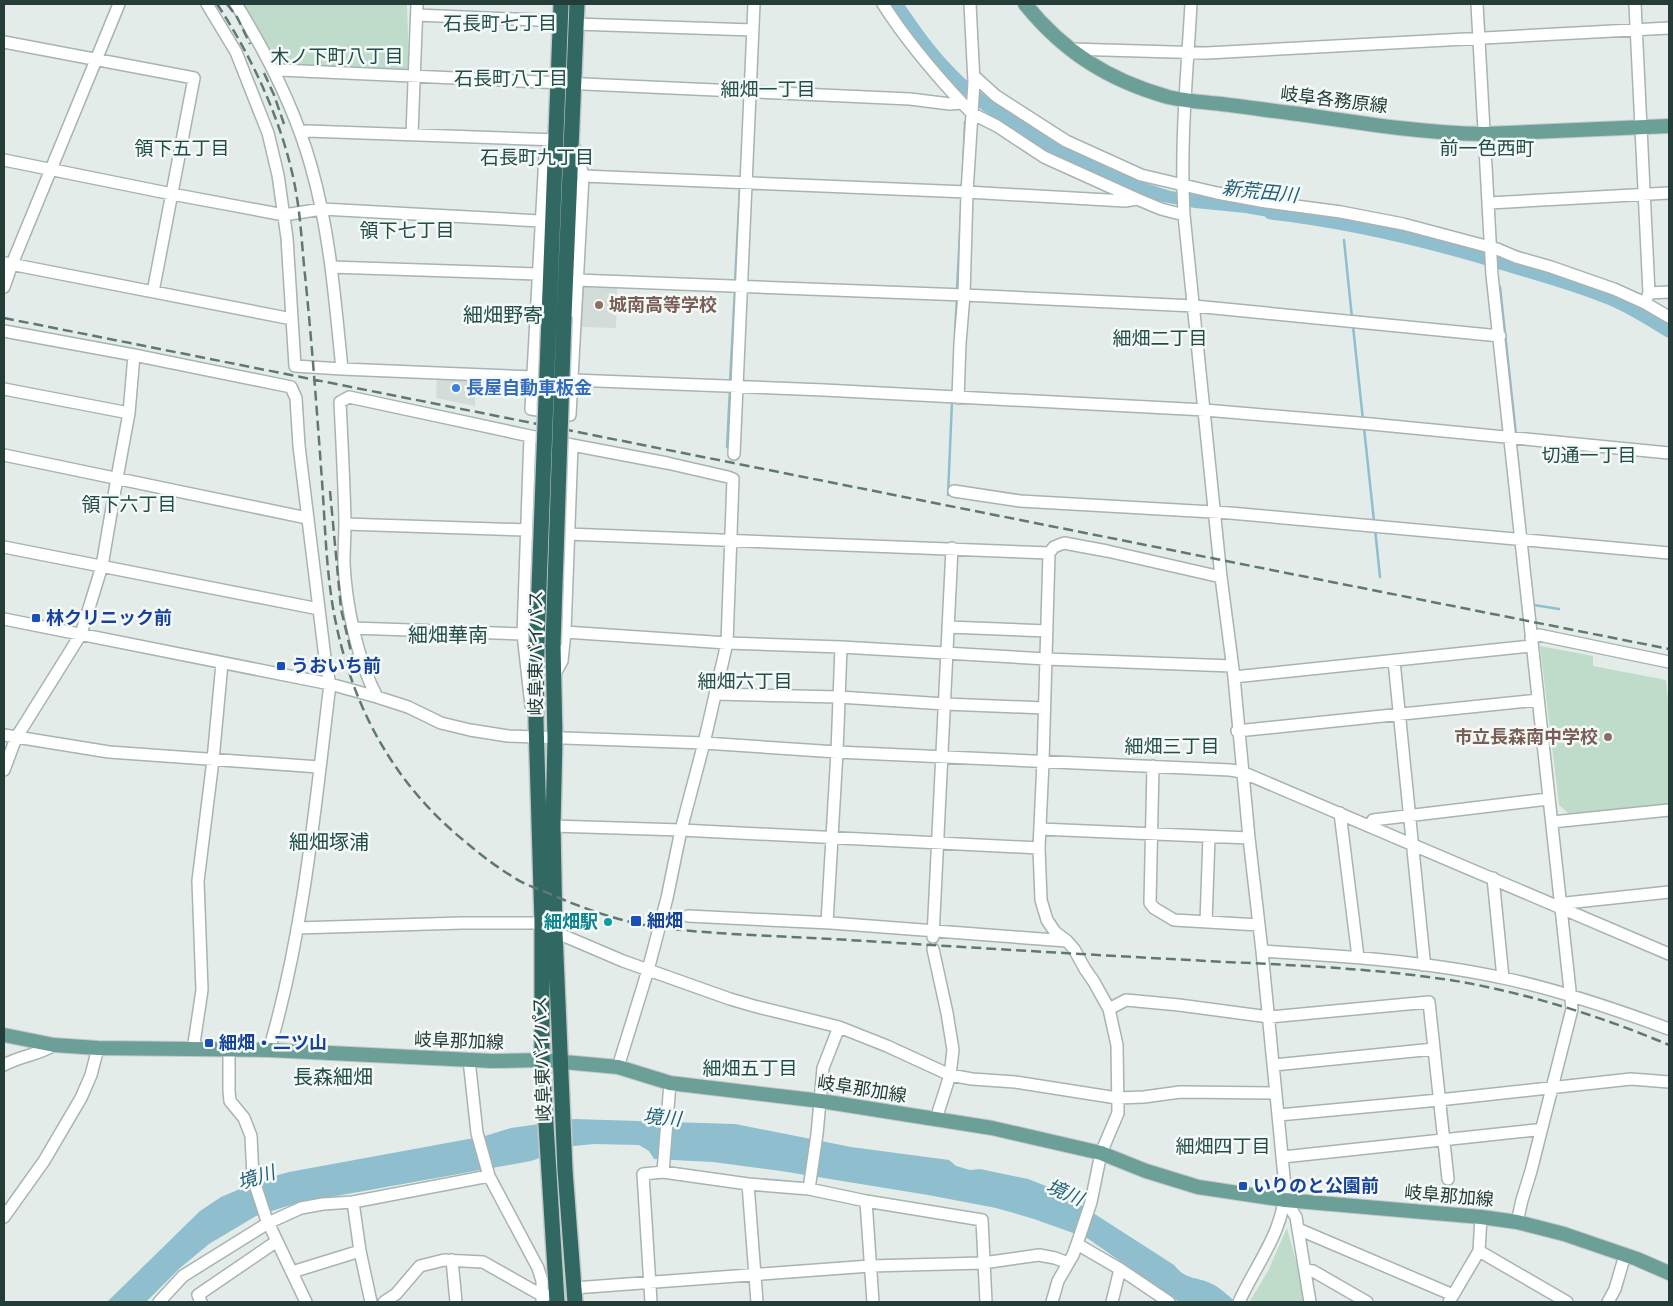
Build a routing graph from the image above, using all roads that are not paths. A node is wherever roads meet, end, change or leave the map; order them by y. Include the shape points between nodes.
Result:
1 (119, 4) edge
2 (207, 4) edge
3 (236, 4) edge
4 (561, 4) edge
5 (577, 4) edge
6 (754, 4) edge
7 (883, 4) edge
8 (970, 4) edge
9 (1025, 4) edge
10 (1191, 4) edge
11 (1477, 4) edge
12 (1635, 4) edge
13 (417, 9) edge
14 (560, 21) junction
15 (576, 24) junction
16 (1669, 28) edge
17 (753, 30) junction
18 (1636, 30) junction
19 (1479, 38) junction
20 (4, 42) edge
21 (1070, 49) junction
22 (1188, 53) junction
23 (96, 59) junction
24 (274, 71) junction
25 (414, 76) junction
26 (974, 79) junction
27 (566, 83) junction
28 (750, 91) junction
29 (1186, 100) junction
30 (969, 107) junction
31 (1669, 126) edge
32 (1642, 127) junction
33 (301, 132) junction
34 (412, 134) junction
35 (1484, 134) junction
36 (564, 141) junction
37 (4, 160) edge
38 (51, 169) junction
39 (583, 176) junction
40 (746, 184) junction
41 (1183, 188) junction
42 (967, 192) junction
43 (1669, 193) edge
44 (172, 194) junction
45 (1644, 194) junction
46 (1136, 199) junction
47 (1489, 203) junction
48 (322, 209) junction
49 (1184, 213) junction
50 (284, 215) junction
51 (540, 221) junction
52 (1491, 249) junction
53 (8, 263) edge
54 (331, 267) junction
55 (538, 274) junction
56 (577, 280) junction
57 (741, 286) junction
58 (4, 287) edge
59 (153, 292) junction
60 (1669, 292) edge
61 (964, 295) junction
62 (1647, 298) junction
63 (1194, 306) junction
64 (556, 317) junction
65 (1669, 317) edge
66 (292, 319) junction
67 (4, 331) edge
68 (1500, 336) junction
69 (134, 355) junction
70 (342, 369) junction
71 (533, 377) junction
72 (573, 380) junction
73 (736, 387) junction
74 (4, 389) edge
75 (958, 398) junction
76 (1205, 410) junction
77 (130, 413) junction
78 (530, 436) junction
79 (1511, 438) junction
80 (572, 445) junction
81 (1669, 453) edge
82 (734, 454) dead end
83 (4, 455) edge
84 (117, 478) junction
85 (954, 490) dead end
86 (1216, 512) junction
87 (307, 518) junction
88 (345, 524) junction
89 (527, 530) junction
90 (568, 534) junction
91 (1521, 539) junction
92 (730, 541) junction
93 (4, 547) edge
94 (952, 548) junction
95 (1050, 552) junction
96 (1669, 553) edge
97 (102, 566) junction
98 (1221, 577) junction
99 (319, 609) junction
100 (4, 619) edge
101 (948, 626) junction
102 (353, 628) junction
103 (1047, 631) junction
104 (564, 632) junction
105 (81, 634) junction
106 (523, 634) junction
107 (1531, 642) junction
108 (727, 643) junction
109 (841, 647) junction
110 (947, 653) junction
111 (1046, 659) junction
112 (1394, 661) junction
113 (1669, 662) edge
114 (222, 663) junction
115 (1233, 672) junction
116 (553, 677) junction
117 (330, 684) junction
118 (715, 694) junction
119 (377, 697) junction
120 (839, 697) junction
121 (1538, 700) junction
122 (945, 704) junction
123 (1044, 708) junction
124 (1400, 715) junction
125 (536, 722) junction
126 (1237, 731) junction
127 (4, 735) edge
128 (16, 738) junction
129 (538, 738) junction
130 (555, 738) junction
131 (704, 743) junction
132 (837, 752) junction
133 (942, 757) junction
134 (213, 760) junction
135 (1043, 762) junction
136 (1154, 766) junction
137 (319, 768) junction
138 (4, 770) edge
139 (1242, 772) junction
140 (1548, 799) junction
141 (1669, 810) edge
142 (1340, 813) junction
143 (1409, 815) junction
144 (1552, 822) junction
145 (553, 826) junction
146 (1370, 826) junction
147 (1040, 829) junction
148 (681, 830) junction
149 (1152, 834) junction
150 (1209, 836) junction
151 (831, 838) junction
152 (1248, 838) junction
153 (938, 843) junction
154 (1413, 844) junction
155 (1039, 848) junction
156 (1493, 878) junction
157 (1669, 892) edge
158 (1560, 907) junction
159 (688, 916) dead end
160 (1206, 922) junction
161 (542, 923) junction
162 (827, 923) junction
163 (1259, 925) junction
164 (297, 928) junction
165 (555, 932) junction
166 (934, 933) junction
167 (1067, 941) junction
168 (932, 949) dead end
169 (1262, 951) junction
170 (1669, 954) edge
171 (1358, 957) junction
172 (1423, 965) junction
173 (648, 970) junction
174 (1503, 978) junction
175 (1570, 994) junction
176 (1109, 1009) junction
177 (1269, 1017) junction
178 (839, 1027) junction
179 (1669, 1029) edge
180 (4, 1035) edge
181 (54, 1045) junction
182 (98, 1048) junction
183 (1434, 1049) junction
184 (193, 1050) junction
185 (229, 1050) junction
186 (269, 1050) junction
187 (469, 1060) junction
188 (542, 1060) junction
189 (561, 1062) junction
190 (4, 1065) edge
191 (1274, 1066) junction
192 (618, 1067) junction
193 (950, 1075) junction
194 (670, 1082) junction
195 (1669, 1082) edge
196 (1552, 1089) junction
197 (1276, 1093) junction
198 (1117, 1098) junction
199 (1439, 1100) junction
200 (820, 1101) junction
201 (1279, 1115) junction
202 (936, 1119) junction
203 (1541, 1131) junction
204 (1444, 1141) junction
205 (1102, 1153) junction
206 (1282, 1157) junction
207 (663, 1172) junction
208 (489, 1175) junction
209 (1448, 1179) dead end
210 (748, 1184) junction
211 (809, 1189) junction
212 (1285, 1200) junction
213 (866, 1201) junction
214 (353, 1202) junction
215 (4, 1217) edge
216 (1481, 1217) junction
217 (267, 1221) junction
218 (1518, 1222) junction
219 (1298, 1229) junction
220 (277, 1241) junction
221 (1078, 1242) junction
222 (360, 1251) junction
223 (1479, 1251) junction
224 (1625, 1255) junction
225 (452, 1260) junction
226 (983, 1263) junction
227 (1068, 1263) junction
228 (870, 1266) junction
229 (1120, 1269) junction
230 (1305, 1270) junction
231 (292, 1272) junction
232 (1669, 1273) edge
233 (756, 1275) junction
234 (649, 1282) junction
235 (575, 1295) edge
236 (550, 1298) edge
237 (1451, 1299) edge
238 (1239, 1301) edge
239 (159, 1302) edge
240 (201, 1302) edge
241 (306, 1302) edge
242 (371, 1302) edge
243 (384, 1302) edge
244 (456, 1302) edge
245 (650, 1302) edge
246 (757, 1302) edge
247 (873, 1302) edge
248 (986, 1302) edge
249 (1052, 1302) edge
250 (1112, 1302) edge
251 (1169, 1302) edge
252 (1310, 1302) edge
253 (1367, 1302) edge
254 (1567, 1302) edge
255 (1608, 1302) edge

1 - 23 street
2 - 50 street via 236,52 268,133
3 - 24 street
4 - 14 highway, 岐阜東バイパス
5 - 15 highway, 岐阜東バイパス
6 - 17 street
7 - 30 street via 924,61
8 - 26 street
9 - 21 main road, 岐阜各務原線 via 1043,26
10 - 22 street
11 - 19 street
12 - 18 street
13 - 14 street
13 - 25 street
14 - 27 highway, 岐阜東バイパス
15 - 17 street
15 - 27 highway, 岐阜東バイパス
16 - 18 street
17 - 28 street
18 - 19 street
18 - 32 street
19 - 22 street
19 - 35 street
20 - 23 street
21 - 22 street
21 - 29 main road, 岐阜各務原線 via 1123,81
22 - 29 street
23 - 38 street
23 - 44 street via 194,78
24 - 25 street
24 - 33 street
25 - 27 street
25 - 34 street
26 - 30 street
26 - 41 street via 1066,141 1141,175
27 - 28 street
27 - 36 highway, 岐阜東バイパス
28 - 30 street via 910,99
28 - 40 street
29 - 35 main road, 岐阜各務原線 via 1351,122
29 - 41 street
30 - 42 street
30 - 46 street via 1044,157
31 - 32 main road, 岐阜各務原線
32 - 35 main road, 岐阜各務原線
32 - 45 street
33 - 34 street
33 - 48 street
34 - 36 street
35 - 47 street
36 - 39 street via 577,153
36 - 51 street via 545,156
36 - 64 highway, 岐阜東バイパス
37 - 38 street
38 - 44 street
38 - 53 street
39 - 40 street
39 - 56 street
40 - 42 street
40 - 57 street
41 - 49 street
41 - 52 street via 1404,224
42 - 46 street
42 - 61 street
43 - 45 street
44 - 50 street
44 - 59 street
45 - 47 street
45 - 62 street
46 - 49 street via 1161,209
47 - 52 street
48 - 50 street
48 - 51 street
48 - 54 street
49 - 63 street
50 - 66 street
51 - 55 street
52 - 62 street
52 - 68 street
53 - 58 street
53 - 59 street
54 - 55 street
54 - 70 street
55 - 71 street
56 - 57 street
56 - 72 street
57 - 61 street
57 - 73 street
59 - 66 street
60 - 62 street
61 - 63 street
61 - 75 street
62 - 65 street
63 - 68 street
63 - 76 street
64 - 116 highway, 岐阜東バイパス, bridge
64 - 125 highway, 岐阜東バイパス, bridge via 537,642
66 - 70 street via 295,366
67 - 69 street
68 - 79 street
69 - 77 street
69 - 87 street via 291,387 296,398
70 - 71 street
71 - 72 street via 531,409 570,415
72 - 73 street
73 - 75 street
73 - 82 street
74 - 77 street
75 - 76 street
76 - 79 street
76 - 86 street
77 - 84 street
78 - 80 street
78 - 88 street via 348,397 340,402
78 - 89 street
79 - 81 street
79 - 91 street
80 - 90 street
80 - 92 street via 733,479
83 - 84 street
84 - 87 street
84 - 97 street
85 - 86 street via 1020,501
86 - 91 street
86 - 98 street
87 - 99 street
88 - 89 street
88 - 102 street via 347,605
89 - 106 street
90 - 92 street
90 - 104 street
91 - 96 street
91 - 107 street
92 - 94 street
92 - 108 street
93 - 97 street
94 - 95 street
94 - 101 street
95 - 98 street via 1064,543
95 - 103 street
97 - 99 street
97 - 105 street
98 - 115 street
99 - 117 street
100 - 105 street
101 - 103 street
101 - 110 street
102 - 106 street
102 - 119 street
103 - 111 street
104 - 108 street
104 - 116 street via 562,661
105 - 114 street
105 - 128 street
106 - 125 street via 530,702
107 - 112 street
107 - 113 street via 1539,635
107 - 121 street
108 - 109 street
108 - 118 street
109 - 110 street
109 - 120 street
110 - 111 street
110 - 122 street
111 - 115 street
111 - 123 street
112 - 115 street
112 - 124 street
114 - 117 street
114 - 134 street
115 - 126 street
116 - 130 highway, 岐阜東バイパス
117 - 119 street
117 - 137 street
118 - 120 street
118 - 131 street
119 - 129 street via 441,723 508,736
120 - 122 street
120 - 132 street
121 - 124 street
121 - 140 street
122 - 123 street
122 - 133 street
123 - 135 street
124 - 126 street
124 - 143 street
125 - 129 highway, 岐阜東バイパス
126 - 139 street
127 - 128 street
128 - 134 street via 110,752
128 - 138 street
129 - 130 street
129 - 161 highway, 岐阜東バイパス
130 - 131 street
130 - 145 highway, 岐阜東バイパス
131 - 132 street
131 - 148 street
132 - 133 street
132 - 151 street
133 - 135 street
133 - 153 street
134 - 137 street
134 - 184 street via 198,881 202,990
135 - 136 street
135 - 147 street
136 - 139 street
136 - 149 street
137 - 164 street
139 - 142 street
139 - 152 street
140 - 143 street
140 - 144 street
141 - 144 street
142 - 146 street
142 - 171 street
143 - 146 street via 1373,820
143 - 154 street
144 - 158 street
145 - 148 street
145 - 165 highway, 岐阜東バイパス
146 - 154 street
147 - 149 street
147 - 155 street
148 - 151 street
148 - 173 street
149 - 150 street
149 - 160 street via 1150,903 1174,920
150 - 152 street
150 - 160 street
151 - 153 street
151 - 162 street
152 - 163 street
153 - 155 street
153 - 166 street
154 - 156 street
154 - 172 street
155 - 167 street via 1041,900 1046,920
156 - 158 street
156 - 174 street
157 - 158 street via 1566,903
158 - 170 street
158 - 175 street
159 - 162 street
160 - 163 street
161 - 164 street
161 - 188 highway, 岐阜東バイパス
162 - 166 street
163 - 169 street
164 - 186 street
165 - 173 street
165 - 189 highway, 岐阜東バイパス
166 - 167 street
167 - 176 street
168 - 193 street via 953,1050
169 - 171 street
169 - 177 street
171 - 172 street
172 - 174 street
173 - 178 street via 754,1006
173 - 192 street
174 - 175 street
175 - 179 street
175 - 196 street via 1572,1009
176 - 177 street via 1126,1000
176 - 198 street via 1117,1045
177 - 183 street via 1429,1002
177 - 191 street
178 - 193 street
178 - 200 street via 823,1068
180 - 181 main road, 岐阜那加線
181 - 182 main road, 岐阜那加線
181 - 190 street via 42,1053 16,1058
182 - 184 main road, 岐阜那加線
182 - 215 street via 91,1075 77,1104 44,1161
183 - 191 street
183 - 199 street
184 - 185 main road, 岐阜那加線
185 - 186 main road, 岐阜那加線
185 - 217 street via 230,1101 244,1118 251,1136 253,1178
186 - 187 main road, 岐阜那加線
187 - 188 main road, 岐阜那加線
187 - 208 street via 477,1133
188 - 189 main road, 岐阜那加線
188 - 236 highway, 岐阜東バイパス via 549,1177
189 - 192 main road, 岐阜那加線
189 - 235 highway, 岐阜東バイパス
191 - 197 street
192 - 194 main road, 岐阜那加線
193 - 198 street
193 - 202 street
194 - 200 main road, 岐阜那加線
194 - 207 street
195 - 196 street via 1631,1079
196 - 199 street
196 - 203 street
197 - 198 street via 1180,1092
197 - 201 street
198 - 205 street via 1118,1113
199 - 201 street
199 - 204 street
200 - 202 main road, 岐阜那加線
200 - 211 street
201 - 206 street
202 - 205 main road, 岐阜那加線
203 - 204 street
203 - 218 street
204 - 206 street
204 - 209 street
205 - 212 main road, 岐阜那加線 via 1198,1187
205 - 221 street
206 - 212 street
207 - 210 street
207 - 234 street via 643,1174
208 - 214 street
208 - 236 street via 538,1268
210 - 211 street
210 - 233 street
211 - 213 street
212 - 216 main road, 岐阜那加線
212 - 219 street via 1296,1217
212 - 238 street via 1269,1248
213 - 226 street via 982,1220
213 - 228 street
214 - 217 street via 301,1208
214 - 222 street
216 - 218 main road, 岐阜那加線
216 - 223 street
217 - 220 street
217 - 239 street via 183,1276
218 - 224 main road, 岐阜那加線
219 - 230 street
219 - 237 street
220 - 231 street
220 - 240 street via 198,1295
221 - 227 street
221 - 229 street
222 - 231 street
222 - 242 street
223 - 237 street
223 - 254 street
224 - 232 main road, 岐阜那加線
224 - 255 street
225 - 236 street via 483,1262
225 - 243 street via 420,1266 396,1294
225 - 244 street
226 - 227 street via 1040,1255
226 - 228 street
226 - 248 street
227 - 249 street
228 - 233 street
228 - 247 street
229 - 250 street
229 - 251 street
230 - 252 street
230 - 253 street
231 - 241 street
233 - 234 street
233 - 246 street
234 - 235 street
234 - 245 street

